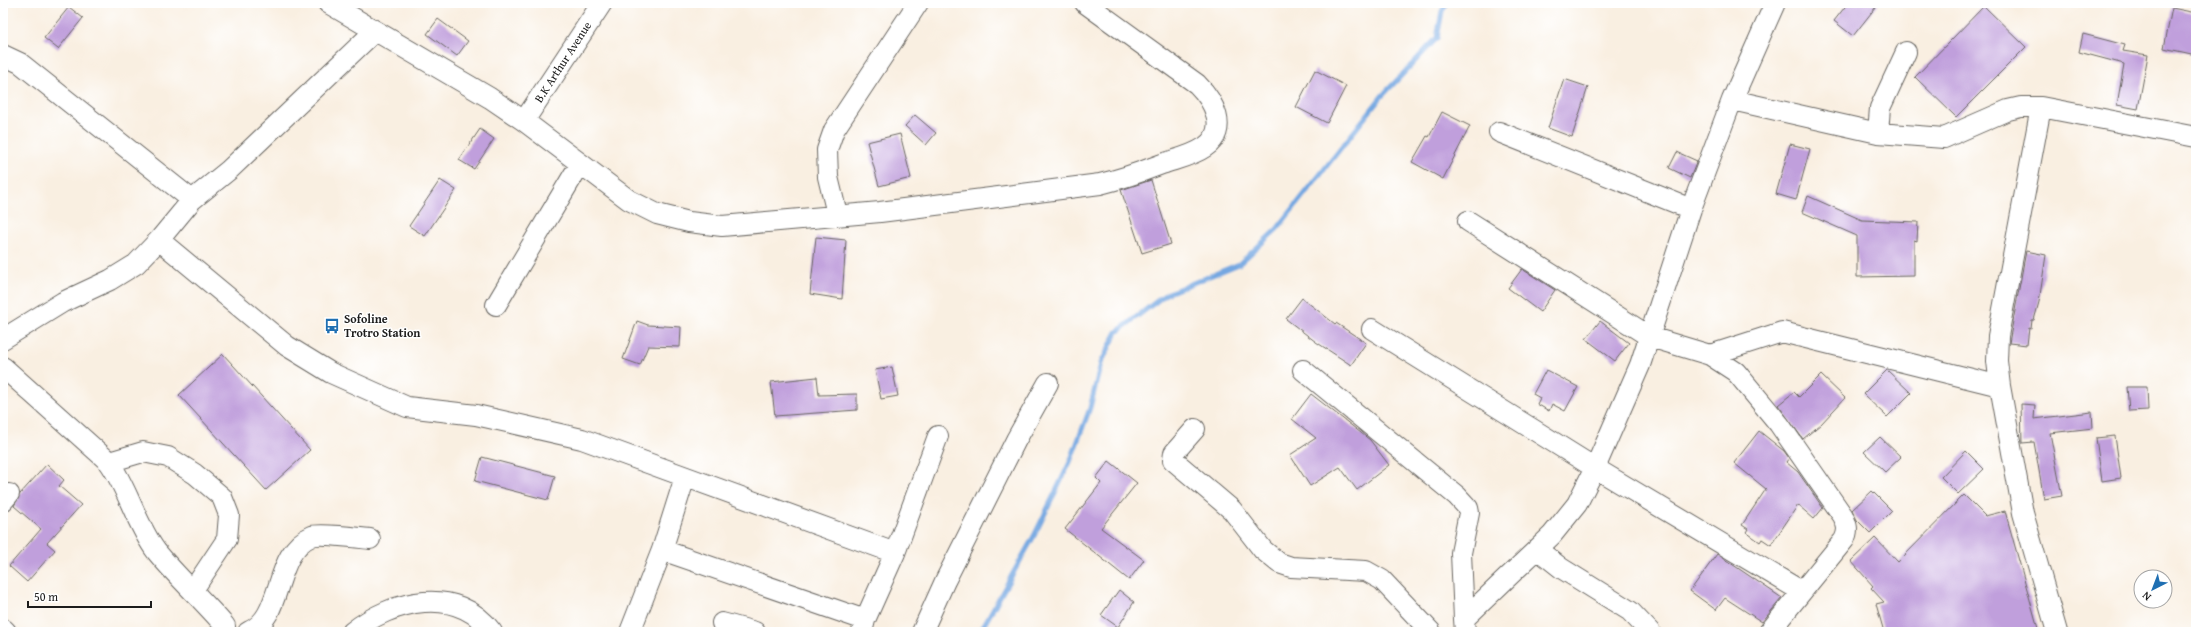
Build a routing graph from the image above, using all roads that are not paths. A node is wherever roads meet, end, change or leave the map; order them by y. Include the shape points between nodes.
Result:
1 (328, 3) edge
2 (602, 3) edge
3 (918, 3) edge
4 (1085, 3) edge
5 (1775, 3) edge
6 (375, 31) junction
7 (1906, 52) dead end
8 (3, 55) edge
9 (1732, 100) junction
10 (2041, 107) junction
11 (524, 121) junction
12 (1499, 132) dead end
13 (1878, 133) junction
14 (2196, 136) edge
15 (580, 164) junction
16 (192, 200) junction
17 (1691, 209) junction
18 (837, 214) junction
19 (1468, 221) dead end
20 (160, 240) junction
21 (496, 305) dead end
22 (1372, 329) dead end
23 (1650, 337) junction
24 (3, 339) edge
25 (1710, 354) junction
26 (3, 367) edge
27 (1303, 370) dead end
28 (1048, 383) dead end
29 (2000, 386) junction
30 (1195, 429) dead end
31 (938, 436) dead end
32 (109, 462) junction
33 (1595, 468) junction
34 (685, 477) junction
35 (370, 539) dead end
36 (1537, 549) junction
37 (662, 550) junction
38 (895, 553) junction
39 (193, 590) junction
40 (1801, 590) junction
41 (722, 623) dead end
42 (1464, 625) edge
43 (863, 626) edge
44 (225, 632) edge
45 (248, 632) edge
46 (352, 632) edge
47 (492, 632) edge
48 (630, 632) edge
49 (755, 632) edge
50 (922, 632) edge
51 (1431, 632) edge
52 (1650, 632) edge
53 (1769, 632) edge
54 (2057, 632) edge

1 - 6 street
2 - 11 street, B.K Arthur Avenue
3 - 18 street via 834,130 827,150 828,177
4 - 18 street via 1206,93 1213,103 1218,121 1206,146 1121,179 1100,184 935,206
5 - 9 street
6 - 11 street via 490,98
6 - 16 street via 230,170
7 - 13 street via 1880,108
8 - 16 street via 20,64
9 - 13 street
9 - 17 street
10 - 13 street via 2008,110 1944,138
10 - 14 street
10 - 29 street via 1998,336 1997,362
11 - 15 street
12 - 17 street
15 - 18 street via 629,200 657,214 688,222 722,226
15 - 21 street
16 - 20 street
17 - 23 street
19 - 23 street
20 - 24 street via 136,264 63,302
20 - 34 street via 287,346 331,373 407,407 476,416 582,439
22 - 33 street
23 - 25 street
23 - 33 street
25 - 29 street via 1782,332
25 - 40 street via 1736,372 1747,384 1779,424 1847,525 1844,540
26 - 32 street
27 - 42 street via 1457,496 1468,508 1461,553
28 - 50 street via 1009,454
29 - 54 street via 2024,513
30 - 51 street via 1174,453 1173,460 1232,510 1269,556 1290,567 1366,571 1382,580
31 - 38 street
32 - 39 street via 119,476 137,519 156,551
32 - 39 street via 143,452 168,457 195,474 222,497 230,515 227,539
33 - 36 street via 1577,504
33 - 40 street
34 - 37 street
34 - 38 street
35 - 45 street via 313,535 296,547 286,562 267,615
36 - 42 street
36 - 52 street via 1561,568 1630,611
37 - 43 street
37 - 48 street
38 - 43 street
39 - 44 street via 225,626
40 - 53 street
41 - 49 street
46 - 47 street via 382,612 420,601 446,603 472,610

